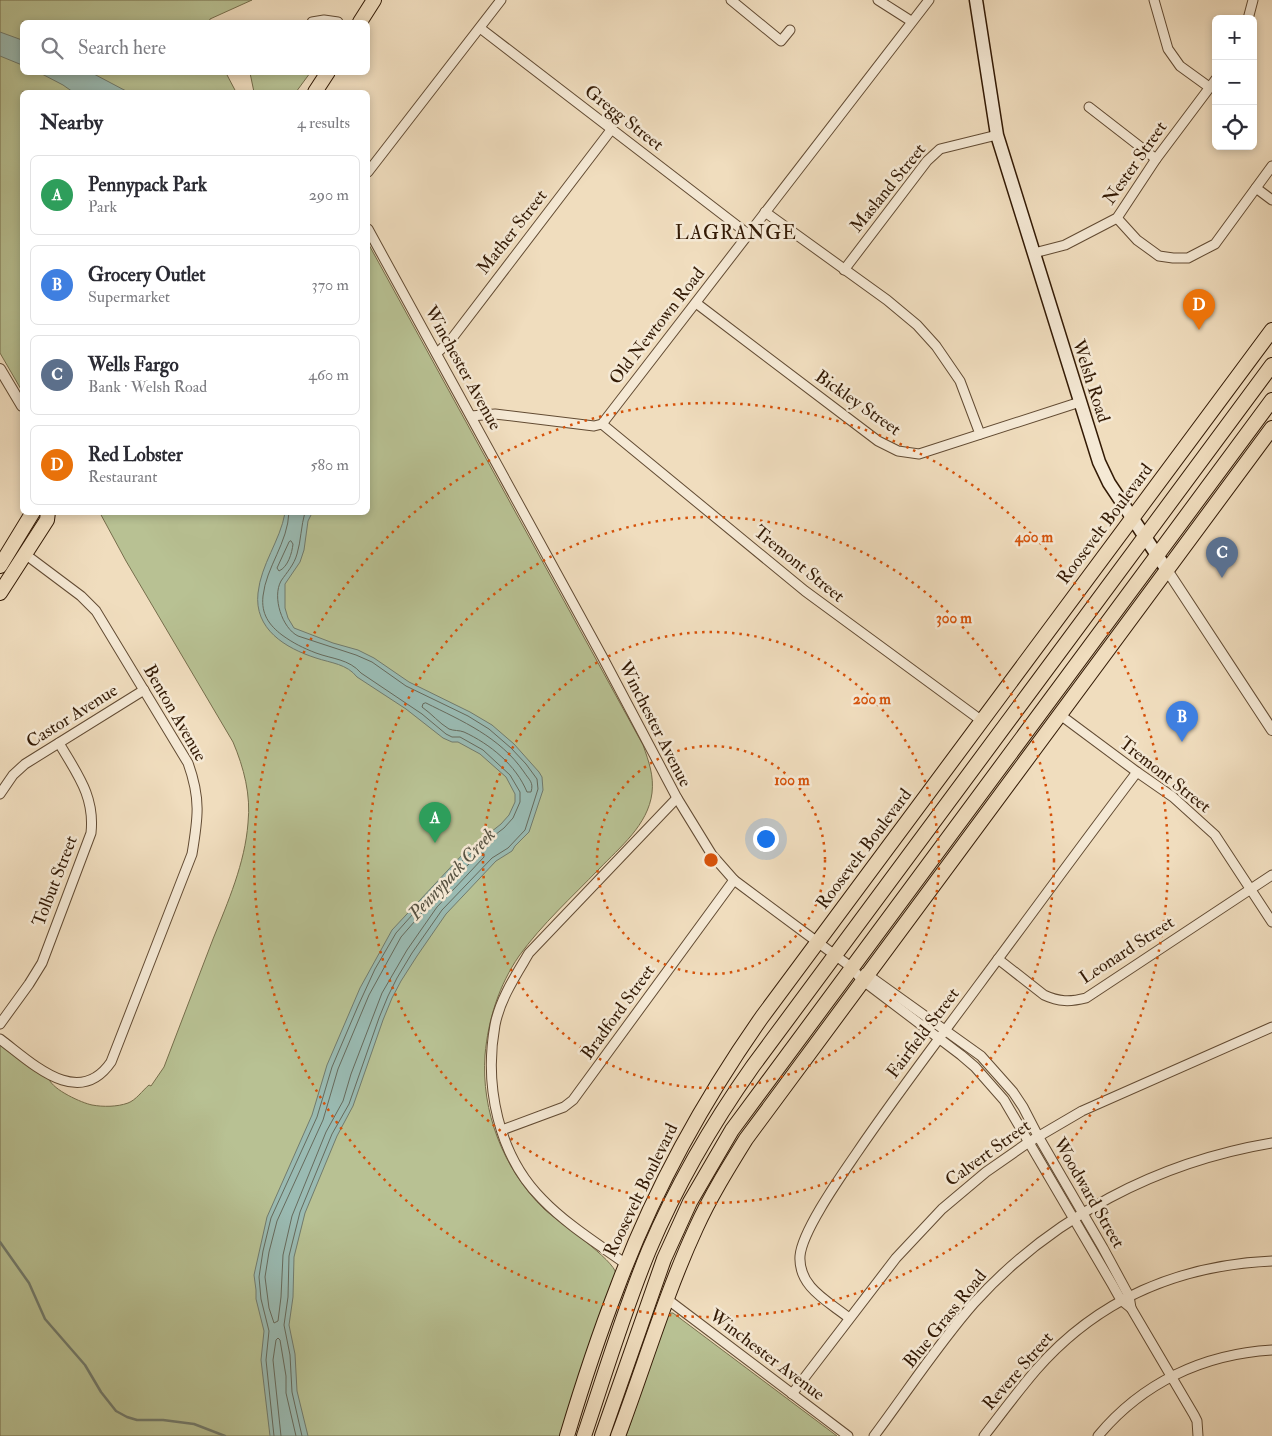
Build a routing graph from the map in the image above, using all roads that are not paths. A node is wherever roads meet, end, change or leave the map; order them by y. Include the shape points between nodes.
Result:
1 (374, 0) edge
2 (501, 0) edge
3 (731, 0) edge
4 (878, 0) edge
5 (929, 0) edge
6 (976, 0) edge
7 (1154, 0) edge
8 (1252, 0) edge
9 (1249, 15) edge
10 (361, 20) edge
11 (911, 21) junction
12 (480, 28) junction
13 (790, 30) dead end
14 (326, 75) edge
15 (1212, 84) edge
16 (1209, 87) junction
17 (316, 90) edge
18 (1090, 107) dead end
19 (611, 130) junction
20 (997, 135) junction
21 (1156, 159) junction
22 (1272, 166) edge
23 (370, 169) edge
24 (1256, 188) junction
25 (1272, 200) edge
26 (765, 212) junction
27 (1117, 218) junction
28 (370, 233) edge
29 (748, 234) junction
30 (1034, 253) junction
31 (844, 270) junction
32 (696, 303) junction
33 (1272, 330) edge
34 (1272, 340) edge
35 (437, 353) junction
36 (1252, 356) junction
37 (1272, 365) edge
38 (0, 369) edge
39 (1080, 402) junction
40 (20, 403) edge
41 (1271, 403) edge
42 (471, 416) junction
43 (602, 424) junction
44 (1272, 428) edge
45 (980, 434) junction
46 (31, 515) edge
47 (48, 515) edge
48 (1132, 518) junction
49 (1145, 536) junction
50 (4, 551) edge
51 (25, 554) junction
52 (1157, 555) junction
53 (0, 566) edge
54 (1167, 570) junction
55 (0, 593) edge
56 (144, 690) junction
57 (1059, 714) junction
58 (982, 721) junction
59 (1272, 730) edge
60 (59, 744) junction
61 (1137, 772) junction
62 (0, 794) edge
63 (677, 798) junction
64 (1272, 875) edge
65 (734, 880) junction
66 (1251, 889) junction
67 (1272, 922) edge
68 (818, 942) junction
69 (835, 955) junction
70 (998, 959) junction
71 (851, 967) junction
72 (864, 977) junction
73 (0, 1024) edge
74 (1272, 1027) edge
75 (942, 1034) junction
76 (0, 1039) edge
77 (502, 1130) junction
78 (732, 1130) junction
79 (1038, 1136) junction
80 (1029, 1142) junction
81 (1272, 1143) edge
82 (705, 1209) junction
83 (1083, 1213) junction
84 (1074, 1218) junction
85 (1272, 1261) edge
86 (626, 1264) junction
87 (1125, 1298) junction
88 (667, 1299) junction
89 (849, 1318) junction
90 (655, 1334) junction
91 (1272, 1350) edge
92 (610, 1358) junction
93 (1172, 1375) junction
94 (792, 1394) junction
95 (615, 1397) junction
96 (1198, 1432) edge
97 (568, 1433) edge
98 (584, 1436) edge
99 (602, 1436) edge
100 (618, 1436) edge
101 (848, 1436) edge
102 (874, 1436) edge
103 (984, 1436) edge
104 (1098, 1436) edge

1 - 10 main road
2 - 12 street
3 - 13 street via 781,41
4 - 11 street
5 - 11 street, Old Newtown Road
6 - 20 main road, Welsh Road
7 - 16 street via 1168,50 1180,66
8 - 9 street
11 - 26 street, Old Newtown Road
12 - 19 street, Gregg Street
12 - 23 street
14 - 17 main road
15 - 16 street, Nester Street
16 - 21 street, Nester Street
18 - 21 street
19 - 29 street, Gregg Street
19 - 35 street, Mather Street via 450,341
20 - 30 main road, Welsh Road
20 - 31 street, Masland Street via 940,149 927,161
21 - 27 street, Nester Street
22 - 24 street
24 - 25 street
24 - 27 street via 1215,244 1188,258 1159,256 1136,240
26 - 29 street, Old Newtown Road
26 - 31 street
27 - 30 street, Nester Street via 1065,245
28 - 35 street, Winchester Avenue
29 - 32 street, Old Newtown Road
30 - 39 main road, Welsh Road
31 - 45 street via 887,300 936,346 960,381
32 - 43 street, Old Newtown Road
32 - 45 street, Bickley Street via 878,441 898,451 919,454
33 - 36 main road, Roosevelt Boulevard
34 - 36 main road
35 - 42 street, Winchester Avenue
36 - 48 main road, Roosevelt Boulevard
37 - 49 main road, Roosevelt Boulevard
38 - 40 street
39 - 45 street, Bickley Street
39 - 48 main road, Welsh Road via 1103,472
41 - 52 main road
42 - 43 street via 494,414 594,426
42 - 63 street, Winchester Avenue
43 - 58 street, Tremont Street via 805,591
44 - 54 main road
46 - 50 main road
47 - 51 main road
48 - 49 main road, Welsh Road
48 - 58 main road, Roosevelt Boulevard
49 - 52 main road, Welsh Road
49 - 69 main road, Roosevelt Boulevard
50 - 53 main road
51 - 55 main road
51 - 56 street, Benton Avenue via 96,611
52 - 54 main road, Welsh Road
52 - 71 main road
54 - 57 main road
54 - 59 street, Welsh Road
56 - 60 street, Castor Avenue
56 - 76 street, Benton Avenue via 188,763 198,801 198,824 192,854 111,1062 93,1079 68,1082 43,1071
57 - 61 street, Tremont Street
57 - 72 main road
58 - 68 main road, Roosevelt Boulevard
60 - 62 street, Castor Avenue via 25,764
60 - 73 street, Tolbut Street via 83,783 91,807 91,833 42,963
61 - 66 street, Tremont Street via 1174,797 1215,835
61 - 70 street, Fairfield Street
63 - 65 street, Woodward Street via 712,855
63 - 77 street, Winchester Avenue via 529,953 515,977 496,1024 493,1051 495,1106
64 - 66 street, Leonard Street
65 - 68 street, Woodward Street
65 - 77 street, Bradford Street via 572,1100 564,1107
66 - 67 street, Tremont Street
66 - 70 street, Leonard Street via 1086,998 1062,1002 1044,995
68 - 69 street, Woodward Street
68 - 86 main road, Roosevelt Boulevard via 714,1090 661,1187
69 - 71 street, Woodward Street
69 - 92 main road, Roosevelt Boulevard via 740,1083 695,1156 648,1252
70 - 75 street, Fairfield Street
71 - 72 street, Woodward Street
71 - 78 main road
72 - 75 street, Woodward Street
72 - 82 main road via 754,1127
74 - 79 street, Calvert Street via 1082,1111
75 - 79 street, Woodward Street via 981,1056 998,1074 1023,1107
75 - 80 street, Woodward Street via 992,1084
75 - 89 street, Fairfield Street via 842,1174 801,1245 800,1268 804,1279 812,1290
77 - 86 street, Winchester Avenue via 519,1168 542,1199
78 - 82 main road
78 - 95 main road via 700,1183 672,1240
79 - 80 street, Calvert Street
79 - 83 street, Woodward Street
80 - 84 street, Woodward Street
80 - 89 street, Calvert Street via 968,1186 928,1223
81 - 83 street, Blue Grass Road via 1190,1162 1130,1187
82 - 88 main road
83 - 84 street, Blue Grass Road
83 - 87 street, Woodward Street
84 - 87 street, Woodward Street
84 - 102 street, Blue Grass Road via 1027,1253 963,1316
85 - 87 street, Revere Street via 1203,1269
86 - 97 main road, Roosevelt Boulevard
87 - 93 street, Woodward Street
87 - 103 street, Revere Street via 1083,1326 1037,1368
88 - 90 main road
88 - 94 street, Winchester Avenue
89 - 94 street, Calvert Street
90 - 95 main road
90 - 100 main road
91 - 93 street via 1222,1357
92 - 97 main road
92 - 98 main road, Roosevelt Boulevard
93 - 96 street, Woodward Street via 1194,1416
93 - 104 street via 1131,1402
94 - 101 street, Winchester Avenue
95 - 99 main road

